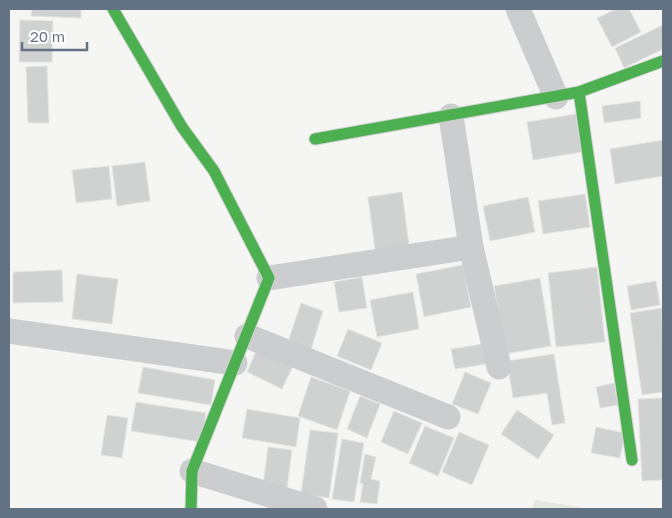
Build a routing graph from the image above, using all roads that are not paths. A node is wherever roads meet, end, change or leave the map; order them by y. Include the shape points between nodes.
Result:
1 (113, 9) edge
2 (518, 9) edge
3 (663, 61) edge
4 (568, 94) junction
5 (451, 116) junction
6 (315, 139) dead end
7 (471, 247) junction
8 (269, 278) junction
9 (9, 330) edge
10 (247, 336) junction
11 (235, 363) junction
12 (499, 367) dead end
13 (448, 417) dead end
14 (632, 460) dead end
15 (192, 470) junction
16 (191, 509) edge
17 (314, 509) edge

1 - 8 street via 182,127 214,171
2 - 4 street
3 - 4 street
4 - 5 street
4 - 14 street
5 - 6 street
5 - 7 street
7 - 8 street
7 - 12 street
8 - 10 street
9 - 11 street
10 - 11 street
10 - 13 street
11 - 15 street
15 - 16 street
15 - 17 street

